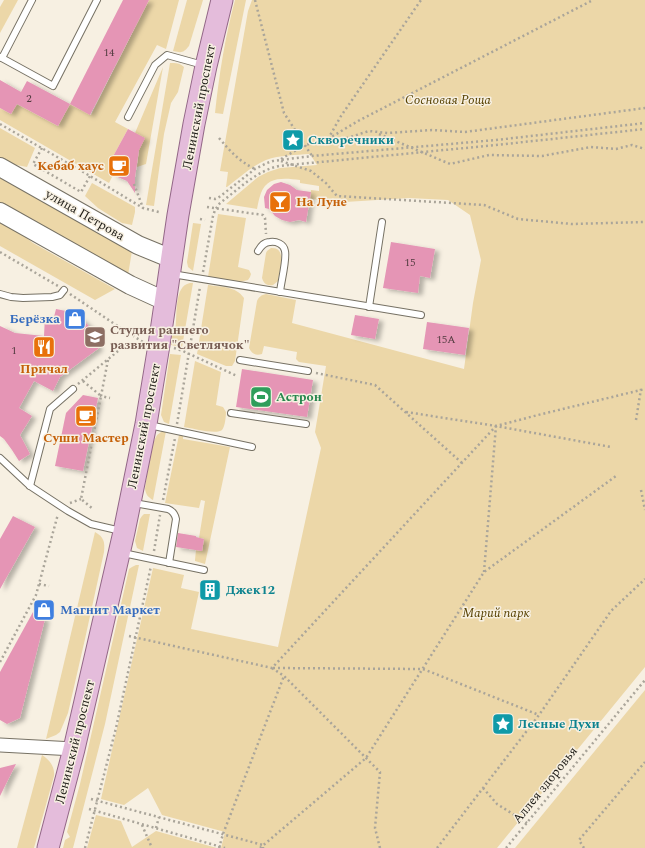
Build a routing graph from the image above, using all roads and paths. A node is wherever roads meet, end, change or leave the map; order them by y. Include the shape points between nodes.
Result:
1 (32, 0) edge
2 (97, 0) edge
3 (222, 0) edge
4 (255, 0) edge
5 (421, 0) edge
6 (593, 0) edge
7 (1, 57) edge
8 (206, 66) junction
9 (645, 108) edge
10 (128, 116) dead end
11 (645, 123) edge
12 (0, 124) edge
13 (645, 129) edge
14 (375, 132) junction
15 (219, 138) dead end
16 (328, 140) junction
17 (305, 146) junction
18 (42, 148) junction
19 (412, 148) junction
20 (645, 150) edge
21 (423, 152) junction
22 (312, 156) junction
23 (279, 160) junction
24 (292, 164) junction
25 (0, 167) edge
26 (255, 169) junction
27 (90, 176) junction
28 (134, 184) dead end
29 (209, 198) dead end
30 (207, 207) dead end
31 (143, 208) junction
32 (216, 208) junction
33 (0, 212) edge
34 (159, 212) dead end
35 (200, 219) dead end
36 (205, 220) dead end
37 (382, 222) dead end
38 (645, 222) edge
39 (266, 243) junction
40 (258, 251) dead end
41 (0, 252) edge
42 (170, 266) junction
43 (202, 279) junction
44 (64, 290) junction
45 (280, 292) junction
46 (0, 294) edge
47 (165, 301) junction
48 (369, 306) junction
49 (421, 315) dead end
50 (145, 343) dead end
51 (170, 347) dead end
52 (118, 351) dead end
53 (190, 354) junction
54 (109, 359) junction
55 (240, 360) dead end
56 (308, 371) joint
57 (237, 376) dead end
58 (83, 381) junction
59 (73, 389) joint
60 (645, 389) edge
61 (641, 390) junction
62 (102, 396) junction
63 (110, 398) dead end
64 (406, 412) junction
65 (231, 413) dead end
66 (636, 420) dead end
67 (146, 424) junction
68 (306, 424) dead end
69 (496, 426) junction
70 (176, 430) junction
71 (252, 447) dead end
72 (611, 447) dead end
73 (0, 458) edge
74 (462, 463) junction
75 (616, 476) dead end
76 (30, 486) junction
77 (641, 490) dead end
78 (130, 502) junction
79 (60, 506) junction
80 (162, 508) junction
81 (93, 509) dead end
82 (645, 510) edge
83 (124, 532) junction
84 (119, 552) junction
85 (152, 559) junction
86 (169, 563) junction
87 (204, 570) dead end
88 (484, 572) junction
89 (645, 579) edge
90 (39, 584) junction
91 (49, 586) dead end
92 (129, 636) dead end
93 (136, 638) junction
94 (0, 662) edge
95 (272, 668) junction
96 (423, 669) junction
97 (284, 676) junction
98 (645, 680) edge
99 (539, 715) junction
100 (0, 745) edge
101 (74, 750) junction
102 (366, 758) junction
103 (645, 762) edge
104 (483, 788) junction
105 (91, 799) dead end
106 (98, 800) junction
107 (89, 809) dead end
108 (94, 811) junction
109 (159, 817) junction
110 (142, 824) junction
111 (527, 824) junction
112 (156, 828) junction
113 (223, 834) junction
114 (219, 847) edge
115 (263, 847) edge
116 (48, 848) edge
117 (85, 848) edge
118 (152, 848) edge
119 (225, 848) edge
120 (260, 848) edge
121 (380, 848) edge
122 (437, 848) edge
123 (506, 848) edge
124 (584, 848) edge

1 - 7 lane
2 - 7 lane via 53,86
3 - 8 main road, Ленинский проспект
4 - 17 path via 284,113
5 - 16 path
6 - 16 path via 358,121
8 - 10 lane via 167,55 155,65
8 - 42 main road, Ленинский проспект
9 - 14 path via 465,132
11 - 19 path
12 - 18 path
13 - 21 path
14 - 16 path via 369,131 340,140
14 - 19 path
15 - 26 path via 236,158
16 - 17 path
17 - 22 path
17 - 23 path
18 - 27 path
18 - 27 path via 33,164 81,192
19 - 21 path
19 - 22 path
20 - 21 path via 632,145 616,149 591,147 542,156 489,155 450,164
21 - 24 path
22 - 23 path
23 - 24 path
23 - 26 path
24 - 32 path via 261,172
24 - 38 path via 311,171 337,196 484,205 518,219 572,224
25 - 42 main road, улица Петрова via 138,245
26 - 29 path via 218,198
27 - 31 path
28 - 31 path
30 - 32 path
31 - 34 path
32 - 39 path via 263,216
32 - 43 path
33 - 47 main road via 130,285
35 - 36 path
37 - 48 lane
39 - 40 lane
39 - 45 lane via 278,243 285,251
41 - 44 path
42 - 43 lane
42 - 47 main road, Ленинский проспект
43 - 45 lane
43 - 53 path
44 - 46 lane via 60,295 52,297 23,298
44 - 50 path
45 - 48 lane
47 - 67 main road, Ленинский проспект
48 - 49 lane
51 - 53 path
52 - 54 path
53 - 57 path
53 - 70 path
54 - 58 path
54 - 62 path
55 - 56 lane
56 - 64 path via 375,385
58 - 59 path
58 - 62 path
59 - 76 lane via 50,409
60 - 61 path
61 - 66 path
61 - 69 path
62 - 63 path
62 - 81 path via 81,499
64 - 69 path
64 - 74 path
65 - 68 lane
67 - 70 lane
67 - 78 main road, Ленинский проспект
69 - 72 path
69 - 74 path
69 - 88 path
70 - 71 lane
70 - 80 path
73 - 76 lane
74 - 95 path
75 - 88 path
76 - 79 lane
77 - 82 path
78 - 80 lane
78 - 83 main road, Ленинский проспект
79 - 83 lane via 91,524
79 - 90 path
80 - 85 path
80 - 86 lane via 171,510 176,519
83 - 84 main road, Ленинский проспект
84 - 85 lane
84 - 101 main road, Ленинский проспект
85 - 86 lane
85 - 93 path
86 - 87 lane
88 - 96 path
89 - 99 path via 611,611
90 - 91 path
90 - 94 path via 36,595
92 - 93 path
93 - 95 path
93 - 106 path
95 - 96 path
95 - 97 path
96 - 99 path
96 - 102 path
97 - 102 path
97 - 113 path
98 - 111 path, Аллея здоровья
99 - 104 path
100 - 101 street
101 - 116 main road, Ленинский проспект
102 - 115 path
102 - 121 path via 380,772 375,828
103 - 124 path via 579,840
104 - 111 path via 497,804
104 - 122 path
105 - 106 path
106 - 108 path
106 - 109 path
107 - 108 path
108 - 110 path
108 - 117 path
109 - 112 path
109 - 113 path
110 - 112 path
110 - 118 path
111 - 123 path, Аллея здоровья
112 - 114 path
113 - 114 path
113 - 115 path
114 - 119 path
115 - 120 path

